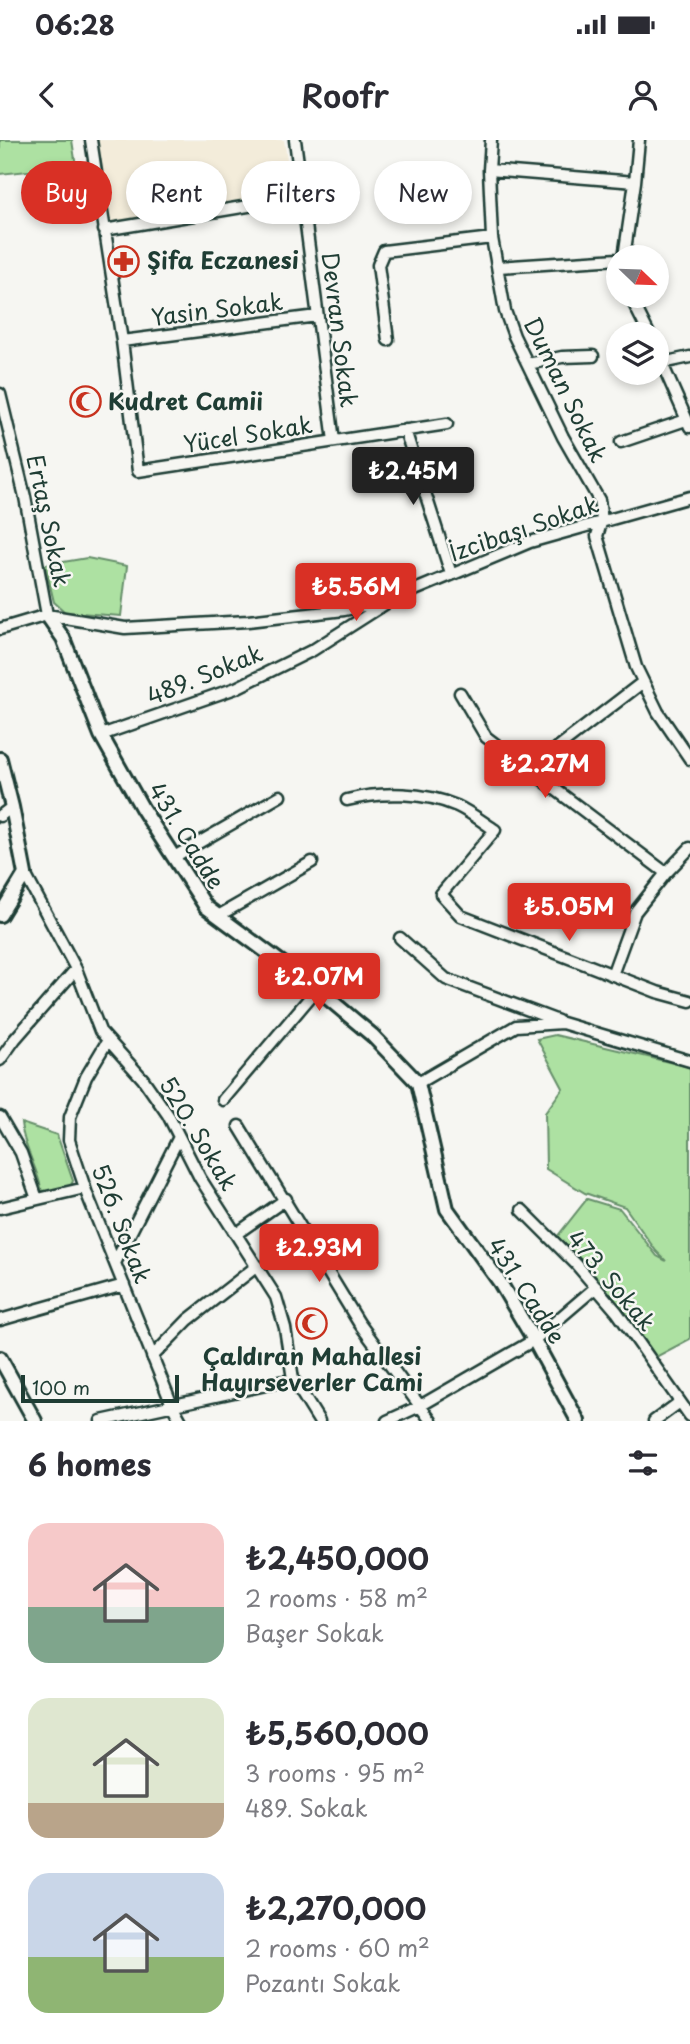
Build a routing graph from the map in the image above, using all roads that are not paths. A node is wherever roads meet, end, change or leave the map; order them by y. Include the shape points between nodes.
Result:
1 (91, 140) edge
2 (295, 140) edge
3 (491, 140) edge
4 (639, 140) edge
5 (298, 161) edge
6 (489, 170) junction
7 (635, 182) junction
8 (241, 207) edge
9 (305, 224) edge
10 (104, 230) junction
11 (492, 238) junction
12 (626, 245) edge
13 (606, 260) edge
14 (498, 267) junction
15 (317, 316) junction
16 (388, 340) dead end
17 (122, 341) junction
18 (593, 356) dead end
19 (690, 357) edge
20 (669, 362) edge
21 (528, 364) junction
22 (669, 379) edge
23 (0, 394) edge
24 (688, 423) edge
25 (447, 424) dead end
26 (405, 430) junction
27 (334, 441) junction
28 (621, 442) dead end
29 (690, 497) edge
30 (603, 520) junction
31 (451, 574) junction
32 (391, 600) junction
33 (47, 615) junction
34 (0, 629) edge
35 (643, 682) junction
36 (460, 693) dead end
37 (100, 736) junction
38 (0, 758) edge
39 (690, 759) edge
40 (530, 769) junction
41 (280, 796) dead end
42 (348, 800) dead end
43 (12, 807) junction
44 (0, 816) edge
45 (690, 848) edge
46 (174, 857) junction
47 (312, 862) dead end
48 (666, 873) junction
49 (25, 874) junction
50 (0, 915) edge
51 (218, 916) junction
52 (400, 938) dead end
53 (76, 969) junction
54 (612, 975) junction
55 (317, 989) junction
56 (690, 1001) edge
57 (562, 1023) junction
58 (107, 1040) junction
59 (0, 1060) edge
60 (690, 1062) edge
61 (418, 1083) junction
62 (223, 1100) dead end
63 (0, 1117) edge
64 (240, 1126) dead end
65 (179, 1137) junction
66 (85, 1188) junction
67 (37, 1199) junction
68 (286, 1199) junction
69 (0, 1208) edge
70 (522, 1210) dead end
71 (236, 1234) junction
72 (115, 1263) junction
73 (257, 1266) junction
74 (124, 1285) junction
75 (596, 1287) junction
76 (0, 1320) edge
77 (534, 1339) junction
78 (152, 1356) junction
79 (0, 1358) edge
80 (293, 1378) junction
81 (680, 1402) junction
82 (172, 1405) junction
83 (420, 1406) junction
84 (690, 1416) edge
85 (35, 1421) edge
86 (101, 1421) edge
87 (181, 1421) edge
88 (319, 1421) edge
89 (387, 1421) edge
90 (431, 1421) edge
91 (578, 1421) edge
92 (654, 1421) edge

1 - 10 street
2 - 5 street, Devran Sokak
3 - 6 street, Duman Sokak
4 - 7 street
6 - 7 street
6 - 11 street, Duman Sokak
7 - 12 street
8 - 10 street
9 - 15 street, Devran Sokak
10 - 17 street
11 - 14 street, Duman Sokak
11 - 16 street via 384,251 378,265
13 - 14 street
14 - 21 street, Duman Sokak via 505,311
15 - 17 street, Yasin Sokak
15 - 27 street, Devran Sokak
17 - 27 street, Yücel Sokak via 138,471
18 - 21 street
19 - 20 street
21 - 30 street, Duman Sokak via 599,499
22 - 24 street
23 - 33 street, Ertaş Sokak
24 - 28 street
25 - 26 street, Yücel Sokak
26 - 27 street, Yücel Sokak
26 - 31 street
29 - 30 street, İzcibaşı Sokak
30 - 31 street, İzcibaşı Sokak via 530,542
30 - 35 street, Duman Sokak via 597,536
31 - 32 street, İzcibaşı Sokak
32 - 33 street, İzcibaşı Sokak via 248,621 125,628
32 - 37 street, 489. Sokak via 313,650 236,688
33 - 34 street, İzcibaşı Sokak
33 - 37 street, 431. Cadde via 63,638
35 - 39 street, Duman Sokak
35 - 40 street
36 - 40 street via 486,737
37 - 46 street, 431. Cadde
38 - 43 street
40 - 48 street
41 - 46 street
42 - 54 street via 417,795 456,806 495,830 441,894 461,916
43 - 44 street
43 - 49 street
45 - 48 street
46 - 51 street, 431. Cadde via 206,907
47 - 51 street
48 - 54 street via 635,912
49 - 50 street
49 - 53 street, 520. Sokak
51 - 55 street, 431. Cadde
52 - 57 street via 446,979
53 - 58 street, 520. Sokak
53 - 59 street
54 - 56 street
55 - 61 street, 431. Cadde via 372,1035
55 - 62 street
57 - 60 street
57 - 61 street via 516,1026
58 - 65 street, 520. Sokak via 143,1079
58 - 66 street, 526. Sokak via 70,1117 69,1140
61 - 77 street, 431. Cadde via 447,1209
63 - 67 street via 21,1153
64 - 68 street
65 - 71 street, 520. Sokak
65 - 72 street
66 - 67 street
66 - 72 street, 526. Sokak
67 - 69 street
68 - 71 street
68 - 83 street via 359,1323
70 - 75 street, 473. Sokak
71 - 73 street, 520. Sokak
72 - 74 street, 526. Sokak
73 - 78 street via 188,1320
73 - 80 street, 520. Sokak via 276,1297
74 - 76 street
74 - 78 street, 526. Sokak
75 - 77 street
75 - 81 street, 473. Sokak
77 - 83 street
77 - 91 street, 431. Cadde
78 - 82 street, 526. Sokak
79 - 85 street
80 - 82 street
80 - 88 street, 520. Sokak
81 - 84 street, 473. Sokak
81 - 92 street
82 - 86 street
82 - 87 street, 526. Sokak
83 - 89 street
83 - 90 street

